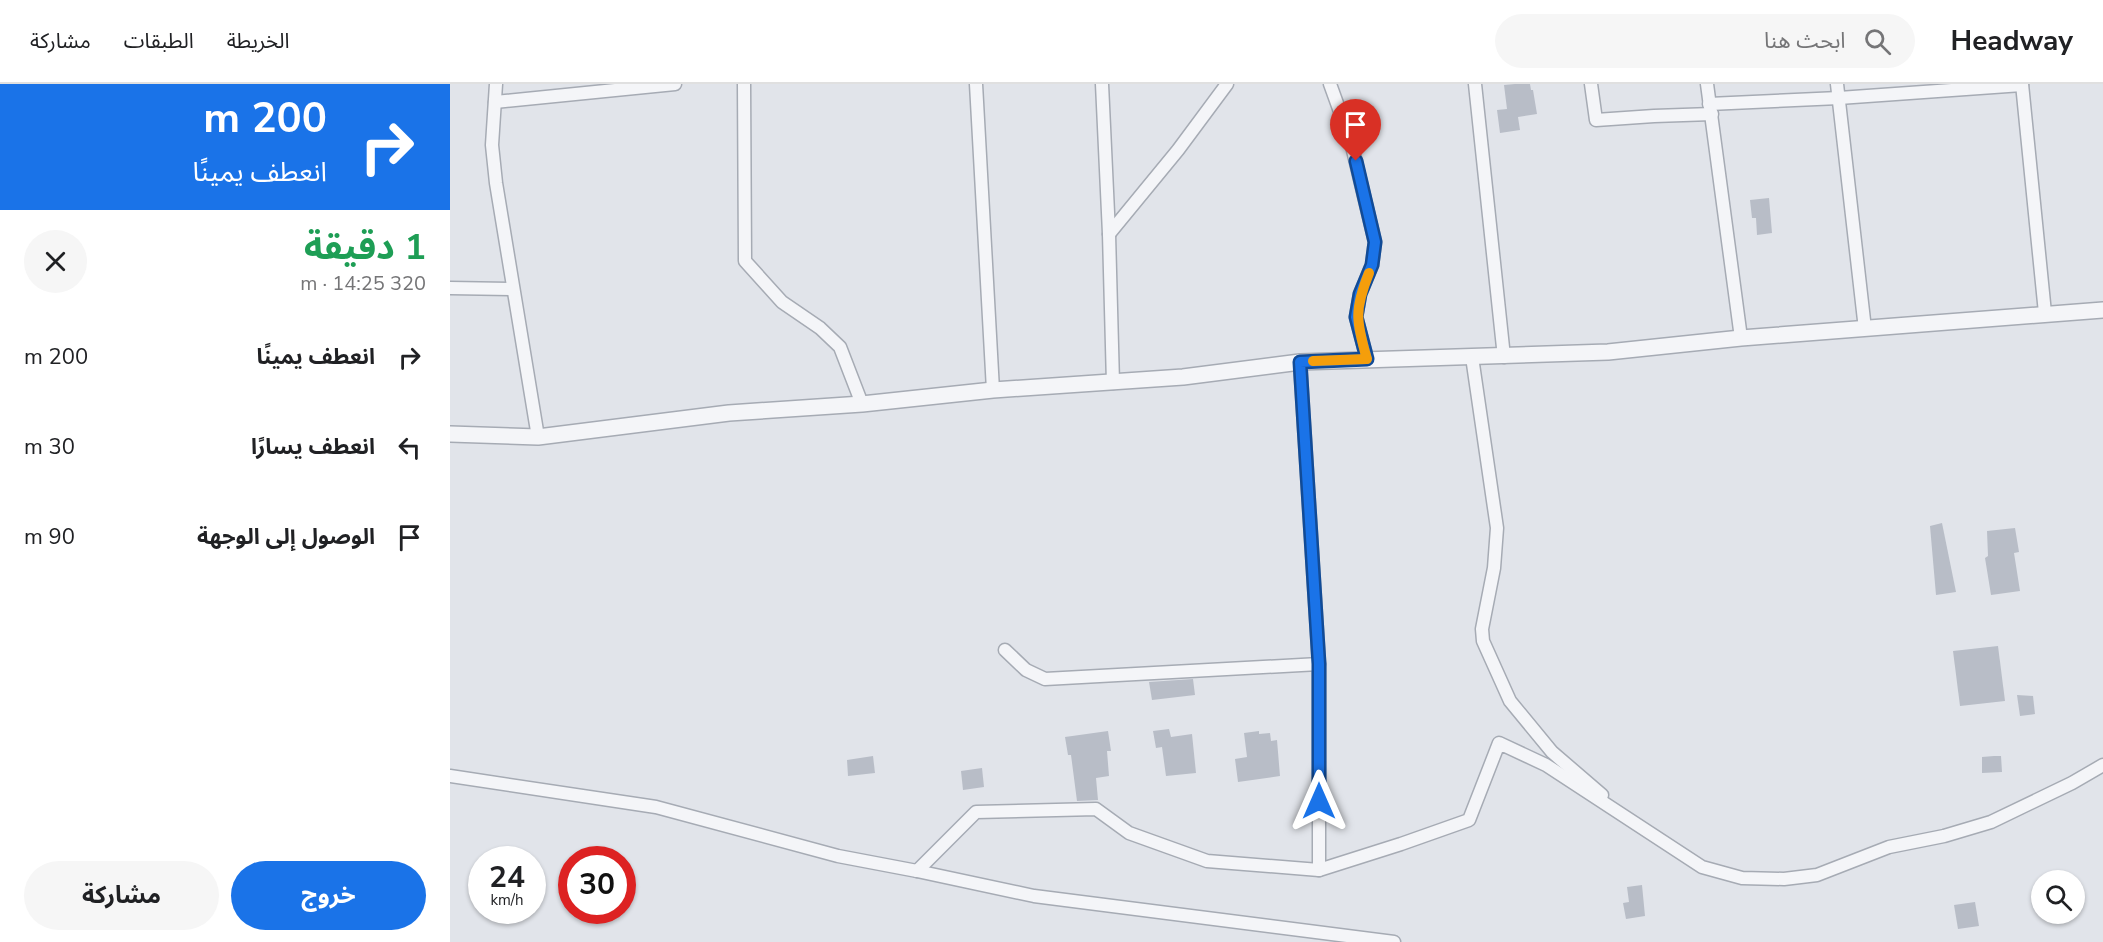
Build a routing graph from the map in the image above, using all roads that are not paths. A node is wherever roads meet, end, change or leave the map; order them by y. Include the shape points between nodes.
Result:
1 (496, 84) edge
2 (675, 84) edge
3 (744, 84) edge
4 (976, 84) edge
5 (1102, 84) edge
6 (1227, 84) edge
7 (1330, 84) edge
8 (1475, 84) edge
9 (1591, 84) edge
10 (1707, 84) edge
11 (1837, 84) edge
12 (2022, 84) edge
13 (630, 87) edge
14 (1839, 98) junction
15 (495, 102) junction
16 (1711, 109) junction
17 (1109, 234) junction
18 (450, 288) edge
19 (513, 289) junction
20 (2103, 310) edge
21 (2045, 313) junction
22 (1865, 329) junction
23 (1742, 338) junction
24 (1472, 357) junction
25 (1504, 357) junction
26 (1367, 359) junction
27 (1300, 362) junction
28 (1113, 383) junction
29 (993, 390) junction
30 (862, 404) junction
31 (450, 434) edge
32 (538, 437) junction
33 (1005, 650) dead end
34 (1319, 664) junction
35 (2103, 765) edge
36 (450, 776) edge
37 (1634, 822) junction
38 (1319, 870) junction
39 (917, 871) junction
40 (1394, 942) edge

1 - 15 street
2 - 13 street
3 - 30 street via 745,261 782,302 840,347
4 - 29 street
5 - 17 street
6 - 17 street
7 - 26 street via 1351,142 1375,242 1356,317
8 - 25 street
9 - 16 street via 1596,120
10 - 16 street
11 - 14 street
12 - 14 street
12 - 21 street
13 - 15 street
14 - 16 street
14 - 22 street
15 - 19 street via 492,145
16 - 23 street
17 - 28 street
18 - 19 street
19 - 32 street
20 - 21 street
21 - 22 street
22 - 23 street
23 - 25 street via 1608,352
24 - 25 street
24 - 26 street
24 - 37 street via 1497,528 1483,640 1510,701 1552,752
26 - 27 street
27 - 28 street
27 - 34 street
28 - 29 street
29 - 30 street
30 - 32 street via 729,413
31 - 32 street
33 - 34 street via 1026,670 1045,679
34 - 38 street
35 - 37 street via 1991,822 1889,847 1817,875 1742,879 1702,867
36 - 39 street via 656,807 838,856
37 - 38 street via 1546,765 1499,743 1469,820
38 - 39 street via 1207,861 1129,833 1096,808 976,812
39 - 40 street via 1034,896

